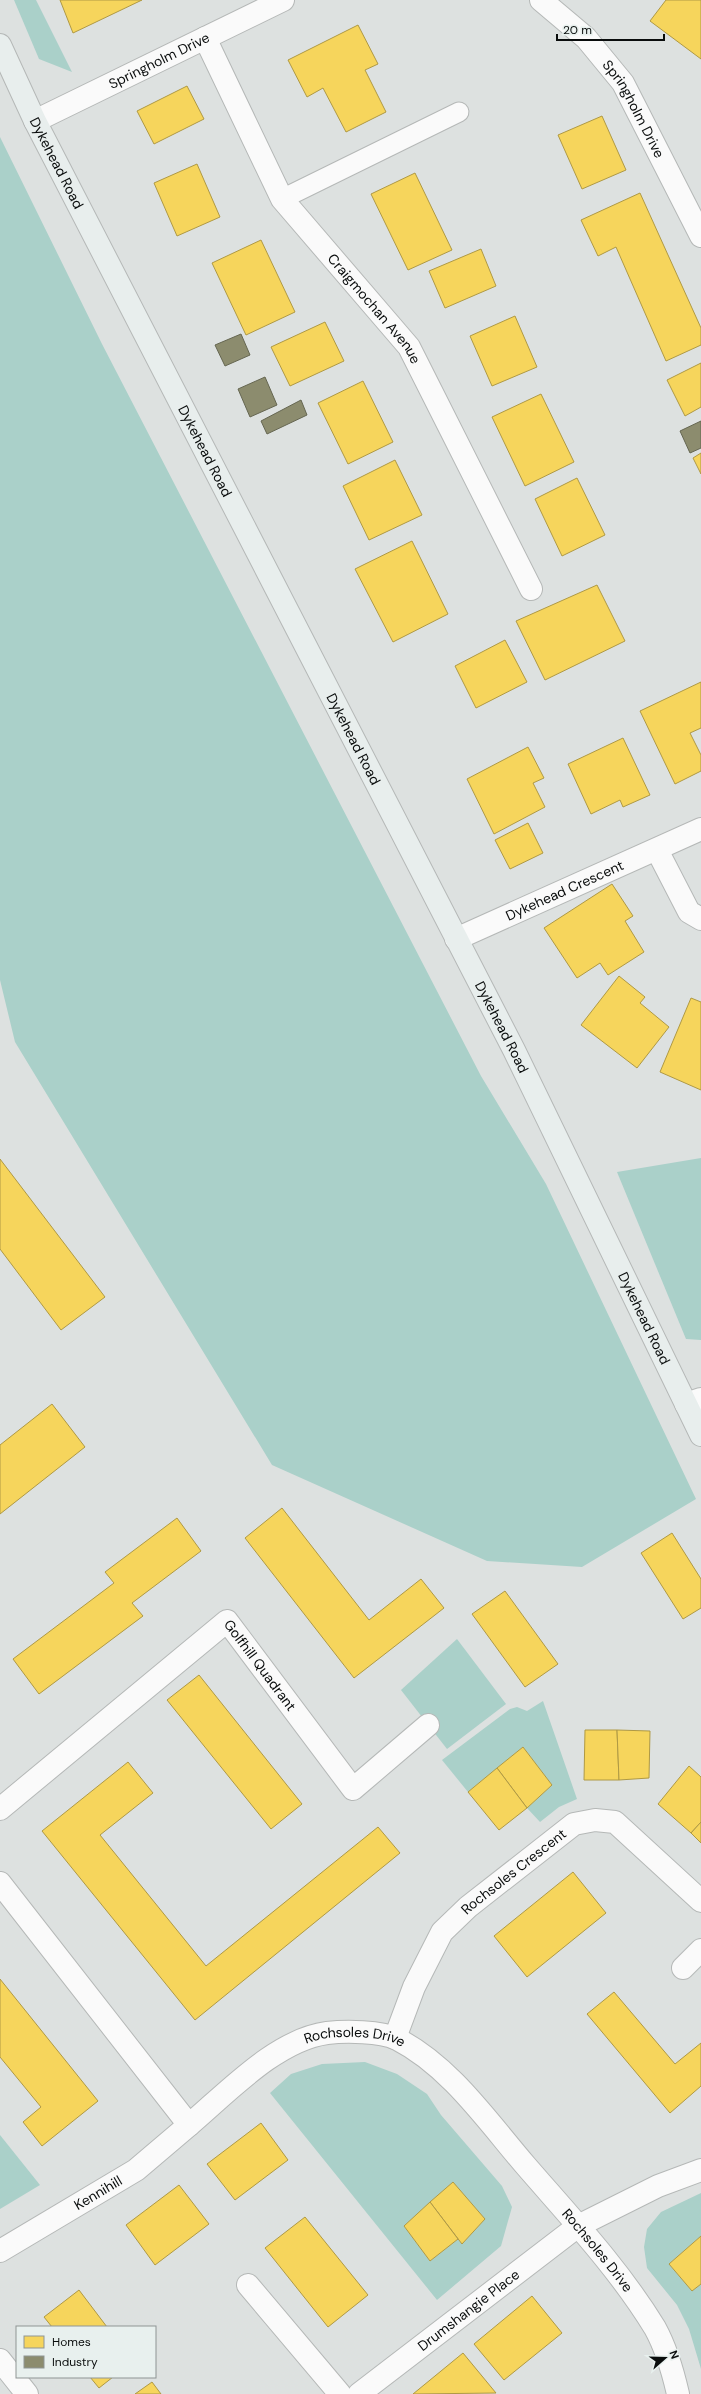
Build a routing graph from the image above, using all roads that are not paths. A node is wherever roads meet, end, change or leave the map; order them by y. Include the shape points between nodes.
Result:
1 (283, 0) edge
2 (541, 0) edge
3 (205, 38) junction
4 (0, 45) edge
5 (459, 112) dead end
6 (35, 121) junction
7 (282, 199) junction
8 (701, 236) edge
9 (531, 589) dead end
10 (701, 829) edge
11 (665, 846) junction
12 (701, 919) edge
13 (456, 939) junction
14 (694, 1402) edge
15 (701, 1435) edge
16 (428, 1725) dead end
17 (0, 1809) edge
18 (0, 1883) edge
19 (701, 1901) edge
20 (701, 1950) edge
21 (682, 1968) dead end
22 (395, 2038) junction
23 (189, 2125) junction
24 (701, 2170) edge
25 (578, 2226) junction
26 (0, 2251) edge
27 (248, 2286) dead end
28 (0, 2360) edge
29 (27, 2394) edge
30 (340, 2394) edge
31 (359, 2394) edge
32 (678, 2394) edge

1 - 3 street, Springholm Drive
2 - 8 street, Springholm Drive via 586,38 623,82
3 - 6 street, Springholm Drive
3 - 7 street, Craigmochan Avenue
4 - 6 street, Dykehead Road
5 - 7 lane
6 - 13 street, Dykehead Road
7 - 9 street, Craigmochan Avenue via 410,347
10 - 11 street, Dykehead Crescent
11 - 12 street via 689,912
11 - 13 street, Dykehead Crescent
13 - 14 street, Dykehead Road
14 - 15 street, Dykehead Road
16 - 17 street, Golfhill Quadrant via 353,1789 227,1621
18 - 23 street
19 - 22 street, Rochsoles Crescent via 615,1822 595,1820 574,1824 468,1907 442,1932 414,1987
20 - 21 street
22 - 23 street, Rochsoles Drive via 364,2033 328,2033 300,2040 275,2053
22 - 25 street, Rochsoles Drive via 424,2056 462,2092
23 - 26 street, Kennihill via 136,2170
24 - 25 street, Drumshangie Place via 658,2186
25 - 31 street, Drumshangie Place
25 - 32 street, Rochsoles Drive via 627,2286 656,2330 673,2371
27 - 30 street
28 - 29 street

